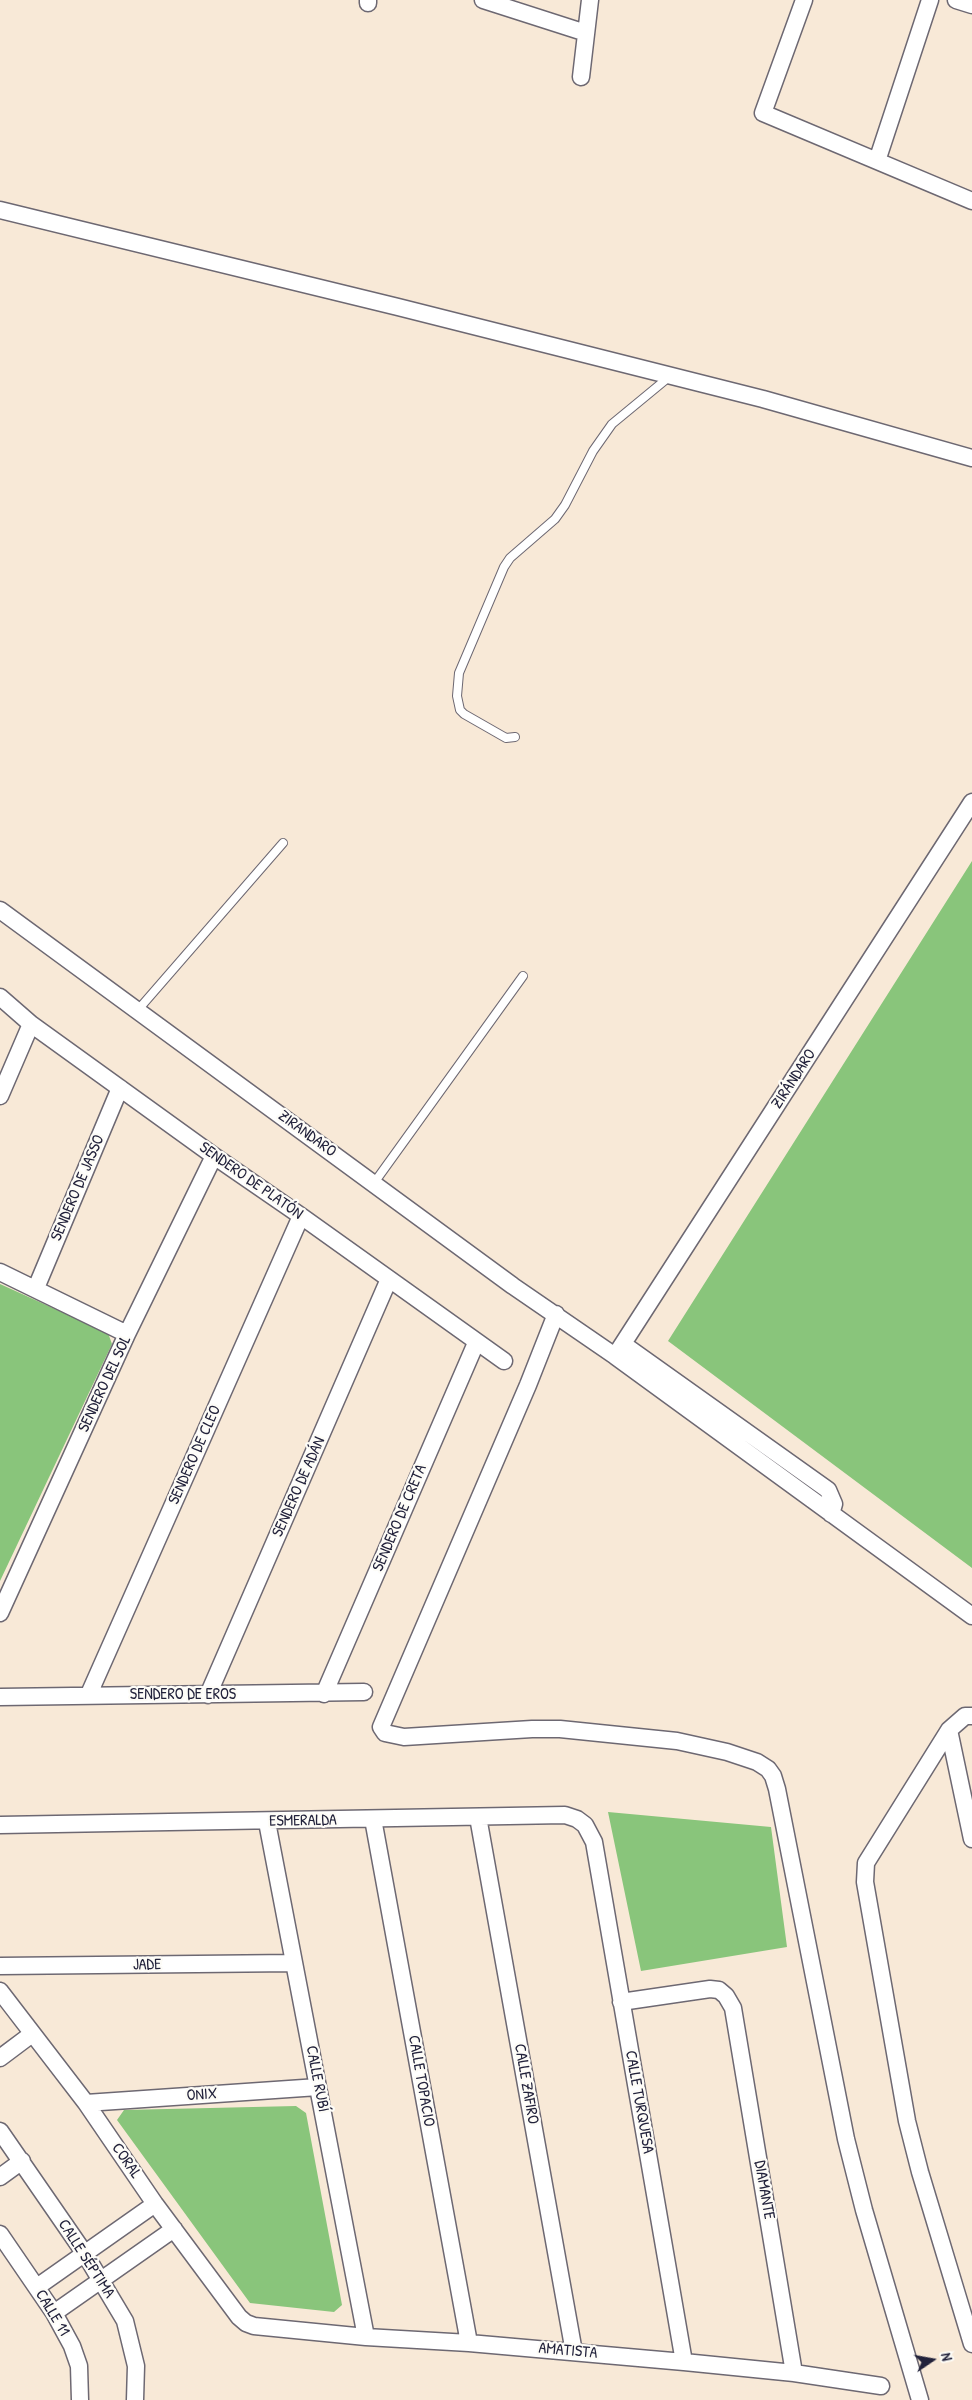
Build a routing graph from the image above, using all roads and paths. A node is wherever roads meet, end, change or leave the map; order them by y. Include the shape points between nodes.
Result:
1 (483, 0) edge
2 (590, 0) edge
3 (804, 0) edge
4 (930, 0) edge
5 (956, 0) edge
6 (972, 5) edge
7 (586, 33) junction
8 (581, 77) dead end
9 (877, 161) junction
10 (972, 201) edge
11 (0, 210) edge
12 (671, 375) junction
13 (972, 458) edge
14 (515, 737) dead end
15 (972, 802) edge
16 (283, 843) dead end
17 (0, 910) edge
18 (523, 976) dead end
19 (0, 997) edge
20 (137, 1011) junction
21 (31, 1024) junction
22 (120, 1088) junction
23 (0, 1096) edge
24 (214, 1156) junction
25 (374, 1183) junction
26 (301, 1216) junction
27 (0, 1272) edge
28 (389, 1280) junction
29 (36, 1288) junction
30 (556, 1314) junction
31 (127, 1334) junction
32 (476, 1343) junction
33 (619, 1350) junction
34 (504, 1361) dead end
35 (0, 1613) edge
36 (972, 1616) edge
37 (364, 1692) dead end
38 (89, 1694) junction
39 (324, 1694) junction
40 (208, 1695) junction
41 (0, 1697) edge
42 (972, 1716) edge
43 (949, 1730) junction
44 (478, 1817) junction
45 (373, 1819) junction
46 (267, 1822) junction
47 (0, 1825) edge
48 (972, 1839) edge
49 (594, 1842) joint
50 (294, 1963) junction
51 (0, 1966) edge
52 (0, 1991) edge
53 (621, 2002) junction
54 (32, 2034) junction
55 (0, 2058) edge
56 (318, 2087) junction
57 (86, 2104) junction
58 (0, 2131) edge
59 (22, 2161) junction
60 (0, 2177) edge
61 (156, 2204) junction
62 (174, 2228) junction
63 (0, 2234) edge
64 (84, 2254) junction
65 (101, 2280) junction
66 (37, 2287) junction
67 (966, 2306) edge
68 (54, 2313) junction
69 (254, 2326) joint
70 (366, 2337) junction
71 (469, 2343) junction
72 (972, 2344) edge
73 (574, 2352) junction
74 (684, 2362) junction
75 (794, 2373) junction
76 (881, 2386) dead end
77 (80, 2400) edge
78 (135, 2400) edge
79 (920, 2400) edge

1 - 7 street
2 - 7 street
3 - 9 street via 763,113
4 - 9 street
5 - 6 street
7 - 8 street
9 - 10 street
11 - 12 street
12 - 13 street
12 - 14 lane via 612,424 555,519 510,558 504,568 459,673 456,696 464,714 506,738
15 - 33 street, ZIRÁNDARO
16 - 20 lane
17 - 20 street, ZIRANDARO
18 - 25 lane
19 - 21 street, SENDERO DE PLATÓN
20 - 25 street, ZIRANDARO
21 - 22 street, SENDERO DE PLATÓN
21 - 23 street
22 - 24 street, SENDERO DE PLATÓN
22 - 29 street, SENDERO DE JASSO
24 - 26 street, SENDERO DE PLATÓN
24 - 31 street, SENDERO DEL SOL
25 - 30 street, ZIRANDARO
26 - 28 street, SENDERO DE PLATÓN
26 - 38 street, SENDERO DE CLEO
27 - 29 street
28 - 32 street, SENDERO DE PLATÓN
28 - 40 street, SENDERO DE ADÁN
29 - 31 street
30 - 33 street, ZIRANDARO
30 - 79 street via 381,1727 385,1733 404,1737 560,1729 677,1741 757,1762 773,1776 846,2139
31 - 35 street, SENDERO DEL SOL
32 - 34 street, SENDERO DE PLATÓN
32 - 39 street, SENDERO DE CRETA
33 - 36 street, ZIRANDARO via 828,1490 834,1504 831,1514
37 - 39 street, SENDERO DE EROS
38 - 40 street, SENDERO DE EROS
38 - 41 street, SENDERO DE EROS
39 - 40 street, SENDERO DE EROS
42 - 43 street via 965,1716
43 - 48 street
43 - 67 street via 866,1863 865,1882 907,2120 920,2172
44 - 45 street, ESMERALDA
44 - 49 street, ESMERALDA via 565,1815 585,1825
44 - 73 street, CALLE ZAFIRO
45 - 46 street, ESMERALDA
45 - 71 street, CALLE TOPACIO
46 - 47 street, ESMERALDA
46 - 50 street, CALLE RUBÍ
49 - 53 street, CALLE TURQUESA
50 - 51 street, JADE
50 - 56 street, CALLE RUBÍ
52 - 54 street, CORAL
53 - 74 street, CALLE TURQUESA
53 - 75 street, DIAMANTE via 710,1989 719,1990 733,2008
54 - 55 street
54 - 57 street, CORAL
56 - 57 street, ONIX
56 - 70 street, CALLE RUBÍ
57 - 61 street, CORAL
58 - 59 street, CALLE SÉPTIMA
59 - 60 street
59 - 64 street, CALLE SÉPTIMA
61 - 62 street, CORAL
61 - 64 street
62 - 65 street
62 - 69 street, CORAL via 239,2317
63 - 66 street, CALLE 11
64 - 65 street, CALLE SÉPTIMA
64 - 66 street
65 - 68 street
65 - 78 street, CALLE SÉPTIMA via 125,2321 130,2337 136,2366
66 - 68 street, CALLE 11
67 - 72 street
68 - 77 street, CALLE 11 via 79,2366
69 - 70 street, AMATISTA
70 - 71 street, AMATISTA
71 - 73 street, AMATISTA
73 - 74 street, AMATISTA
74 - 75 street, AMATISTA
75 - 76 street, AMATISTA

